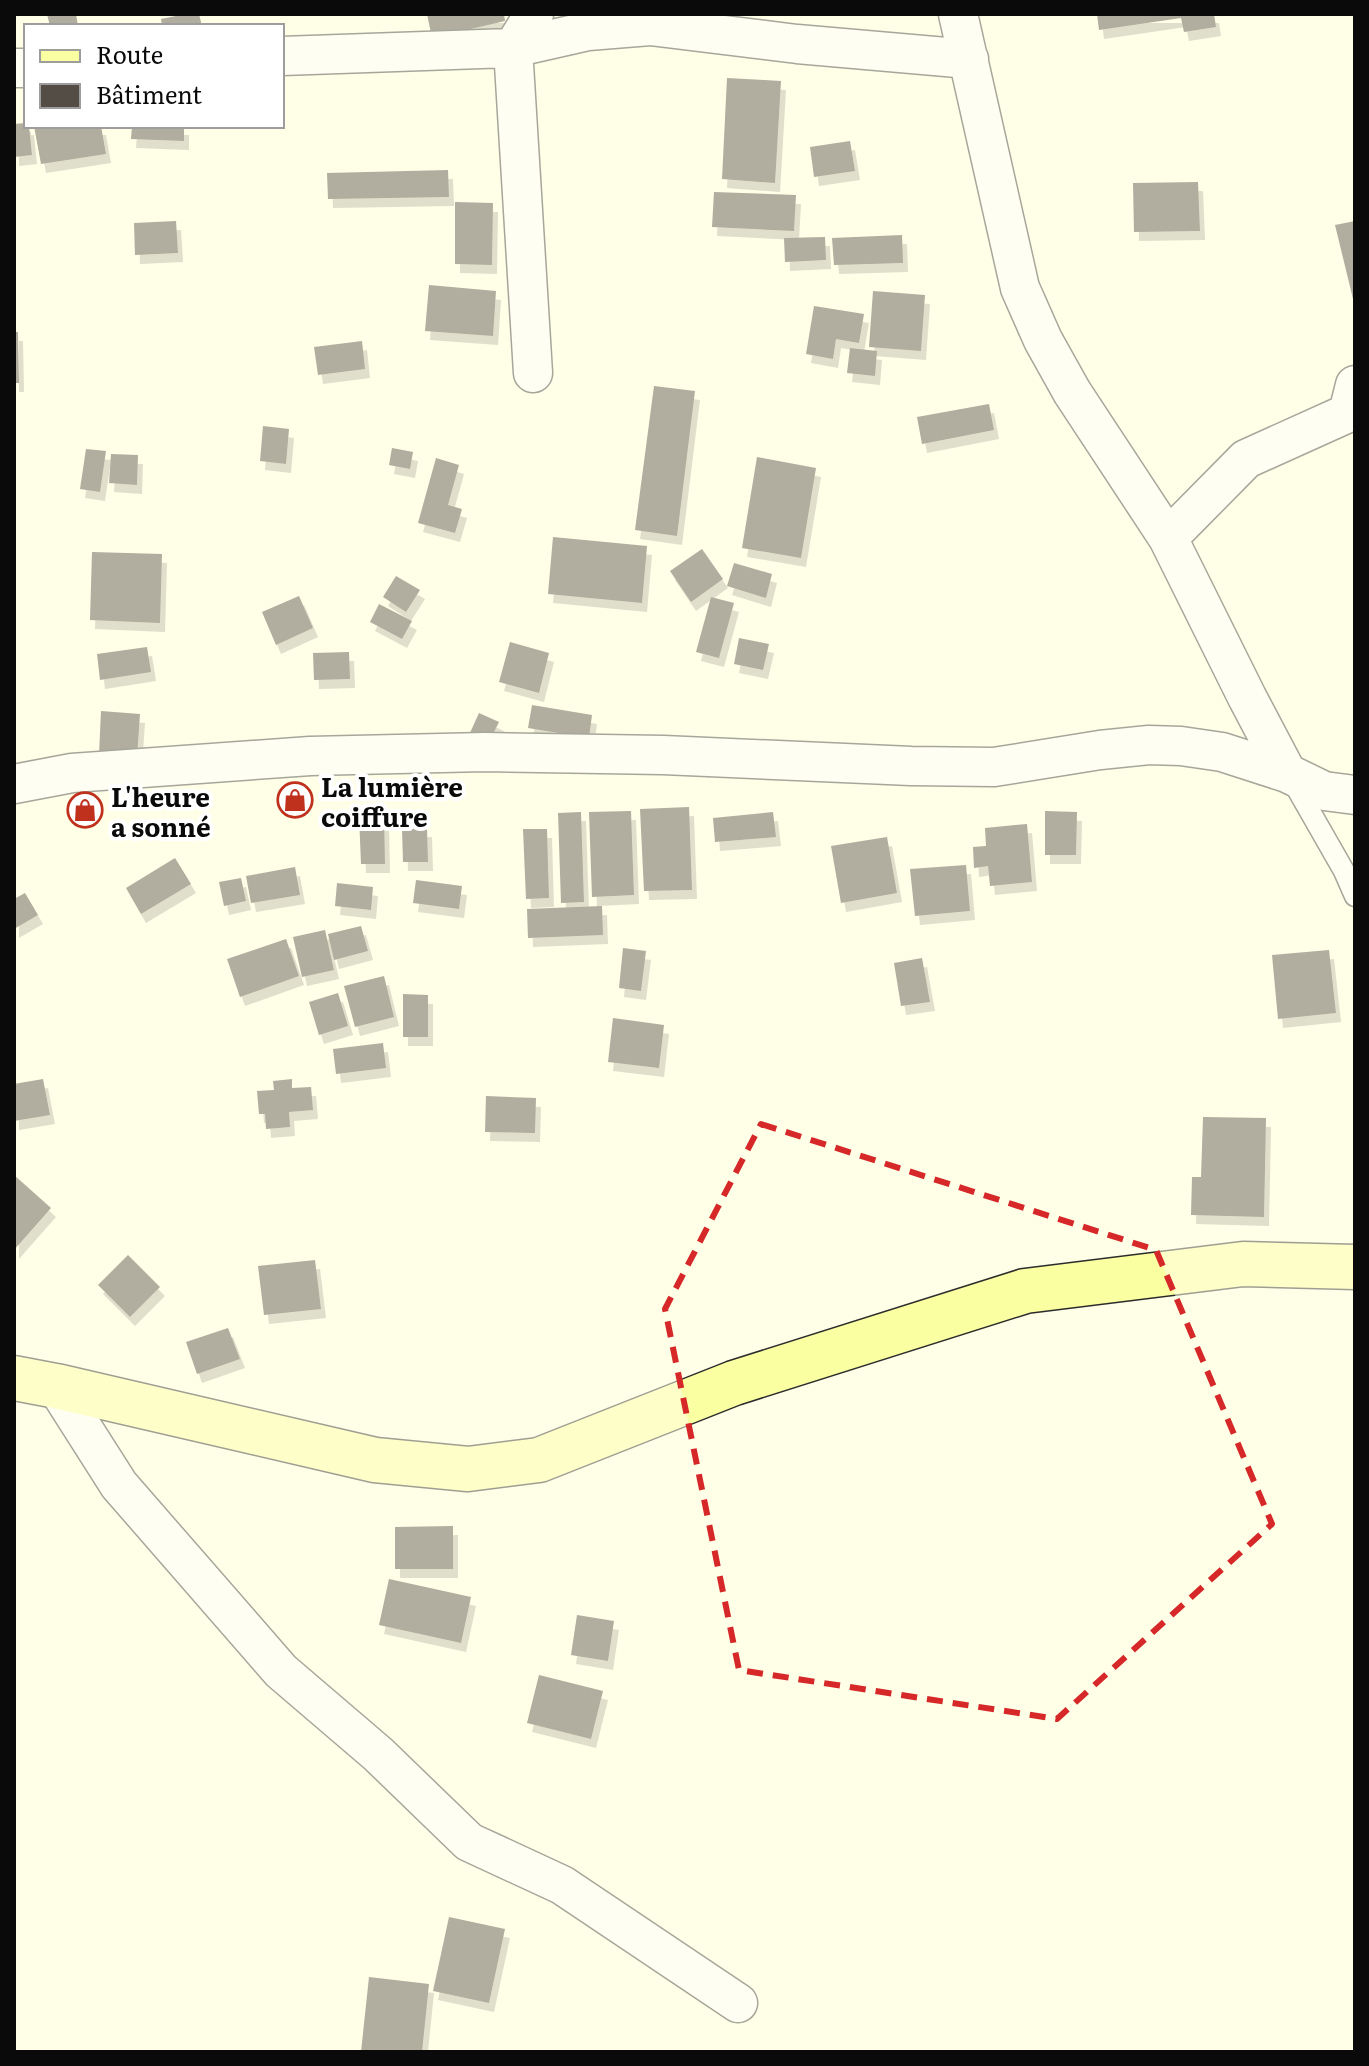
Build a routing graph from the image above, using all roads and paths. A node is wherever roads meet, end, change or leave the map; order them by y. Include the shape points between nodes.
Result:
1 (534, 14) edge
2 (958, 14) edge
3 (513, 48) junction
4 (284, 56) edge
5 (969, 59) junction
6 (533, 373) dead end
7 (1355, 385) edge
8 (1168, 538) junction
9 (1287, 773) junction
10 (14, 784) edge
11 (1355, 795) edge
12 (1355, 896) edge
13 (1355, 1267) edge
14 (14, 1378) edge
15 (56, 1386) junction
16 (738, 2003) dead end

1 - 3 street
2 - 5 street
3 - 4 street
3 - 5 street via 588,31 650,26
3 - 6 street
5 - 8 street via 1020,288 1072,392
7 - 8 street via 1348,413 1246,459
8 - 9 street
9 - 10 street via 1222,752 1149,745 994,767 515,753 310,756 72,773
9 - 11 street via 1324,791
9 - 12 lane
13 - 15 street via 1243,1264 1025,1291 734,1383 539,1460 468,1469 375,1460
14 - 15 street
15 - 16 street via 119,1485 281,1671 469,1842 562,1885

